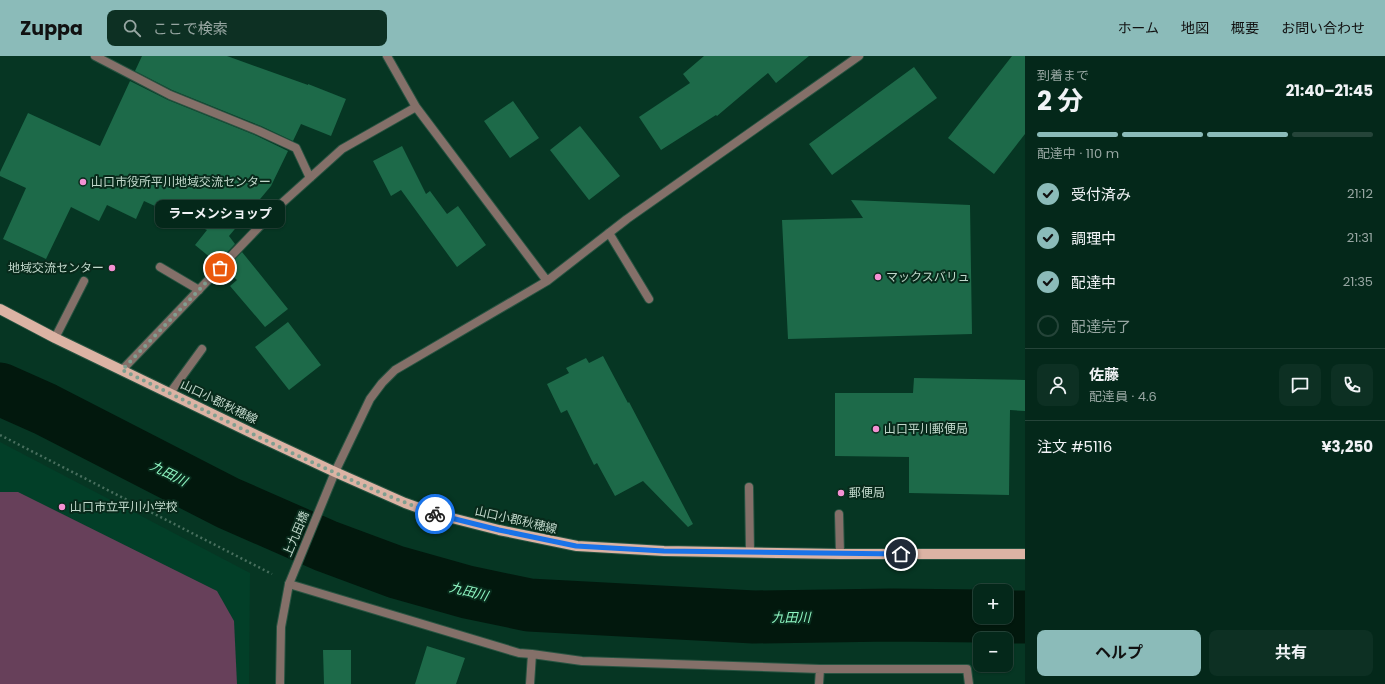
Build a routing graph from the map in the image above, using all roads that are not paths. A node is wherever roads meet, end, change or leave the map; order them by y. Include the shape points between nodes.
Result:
1 (95, 56) edge
2 (387, 56) edge
3 (859, 56) edge
4 (416, 107) junction
5 (310, 178) junction
6 (609, 233) junction
7 (160, 267) dead end
8 (84, 281) dead end
9 (547, 281) junction
10 (199, 290) junction
11 (649, 299) dead end
12 (0, 309) edge
13 (55, 338) junction
14 (202, 349) dead end
15 (122, 370) junction
16 (170, 393) junction
17 (335, 472) junction
18 (749, 487) dead end
19 (839, 514) dead end
20 (750, 552) junction
21 (840, 554) junction
22 (1025, 554) edge
23 (289, 584) junction
24 (532, 654) junction
25 (820, 669) junction
26 (280, 684) edge
27 (530, 684) edge
28 (819, 684) edge
29 (969, 684) edge

1 - 5 street via 170,96 296,148
2 - 4 street
3 - 6 street, 上九田橋
4 - 5 street via 342,149
4 - 9 street
5 - 10 street via 282,203
6 - 9 street, 上九田橋
6 - 11 street
7 - 10 street
8 - 13 street
9 - 17 street, 上九田橋 via 395,370 370,399
10 - 15 street
12 - 13 main road, 山口小郡秋穂線
13 - 15 main road, 山口小郡秋穂線
14 - 16 street
15 - 16 main road, 山口小郡秋穂線
16 - 17 main road, 山口小郡秋穂線
17 - 20 main road, 山口小郡秋穂線 via 436,514 576,546
17 - 23 street, 上九田橋
18 - 20 street
19 - 21 street
20 - 21 main road, 山口小郡秋穂線
21 - 22 main road, 山口小郡秋穂線
23 - 24 street via 519,653
23 - 26 street, 上九田橋 via 281,627
24 - 25 street via 582,661
24 - 27 street
25 - 28 street
25 - 29 street via 967,669

